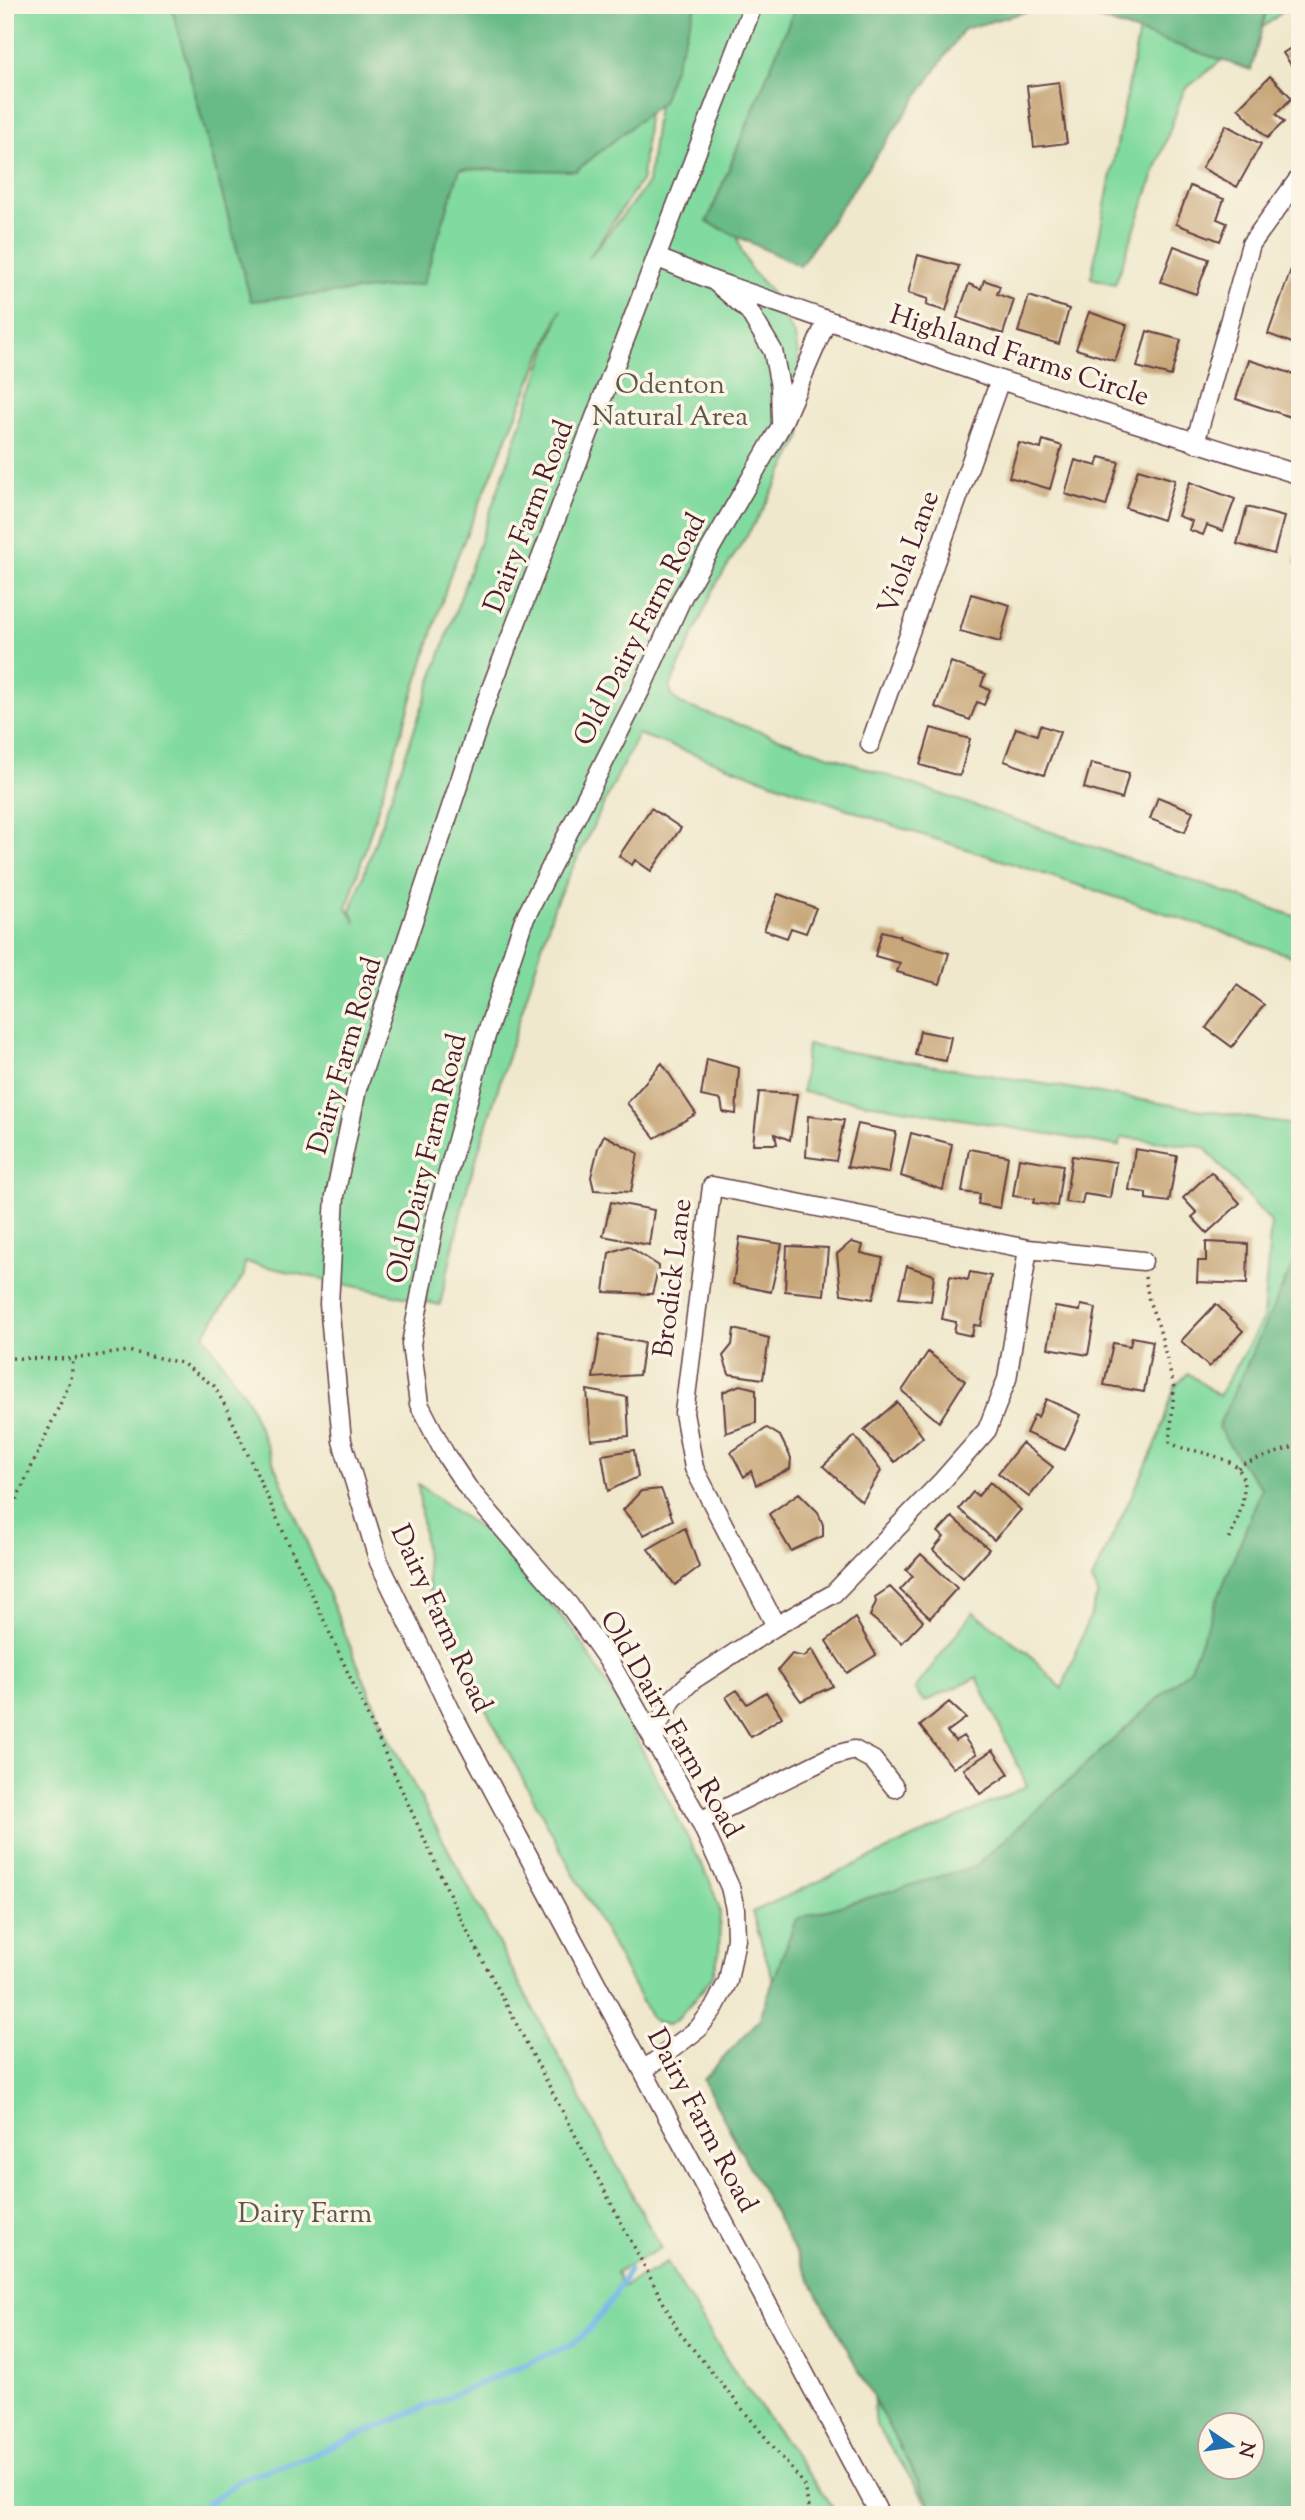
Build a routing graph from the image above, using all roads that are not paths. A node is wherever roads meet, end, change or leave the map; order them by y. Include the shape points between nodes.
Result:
1 (753, 5) edge
2 (1300, 177) edge
3 (658, 258) junction
4 (714, 281) junction
5 (827, 320) junction
6 (1000, 380) junction
7 (782, 426) junction
8 (1195, 443) junction
9 (1300, 475) edge
10 (870, 744) dead end
11 (1028, 1249) junction
12 (1143, 1261) road end
13 (776, 1626) junction
14 (654, 1743) junction
15 (895, 1788) dead end
16 (700, 1821) junction
17 (644, 2070) junction
18 (880, 2515) edge

1 - 3 street, Dairy Farm Road
2 - 8 street via 1251,244
3 - 4 street
3 - 17 street, Dairy Farm Road via 487,699 357,1089 335,1196 329,1304 342,1440 379,1562 451,1711
4 - 5 street, Highland Farms Circle
4 - 7 street via 749,311 773,351
5 - 6 street, Highland Farms Circle
5 - 7 street
6 - 8 street, Highland Farms Circle
6 - 10 street, Viola Lane
7 - 14 street, Old Dairy Farm Road via 683,596 523,922 435,1220 411,1344 419,1404 445,1454 468,1488 569,1605 612,1666
8 - 9 street, Highland Farms Circle
11 - 12 street, Brodick Lane
11 - 13 street via 1007,1379 987,1430 833,1594
11 - 13 street, Brodick Lane via 712,1186 684,1413 694,1468
13 - 14 street via 692,1680 673,1699
14 - 16 street, Old Dairy Farm Road
15 - 16 street via 873,1760 854,1750 832,1756
16 - 17 street, Old Dairy Farm Road via 730,1887 735,1909 733,1961 728,1981 698,2029
17 - 18 street, Dairy Farm Road

